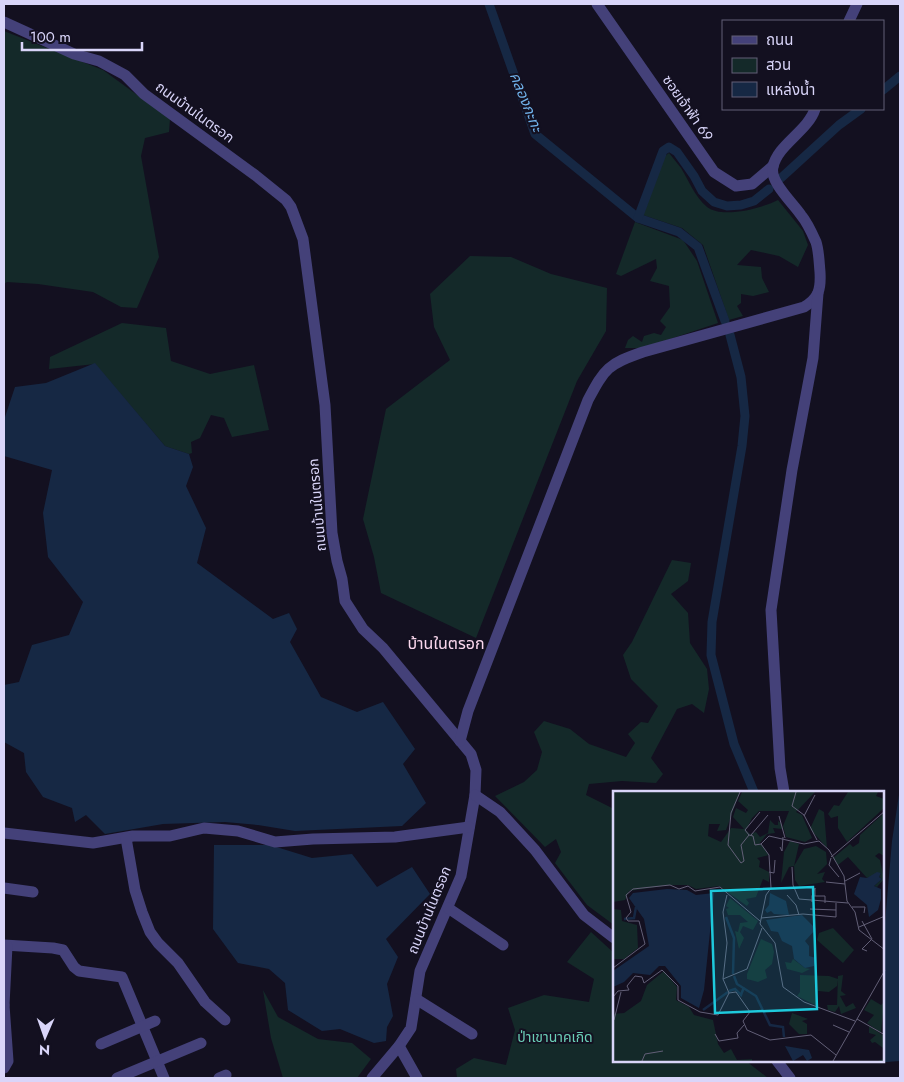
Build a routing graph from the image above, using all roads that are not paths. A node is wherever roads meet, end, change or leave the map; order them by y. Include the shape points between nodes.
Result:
1 (597, 4) edge
2 (857, 4) edge
3 (849, 20) edge
4 (4, 22) edge
5 (815, 110) edge
6 (773, 166) junction
7 (818, 294) junction
8 (460, 741) junction
9 (784, 791) edge
10 (475, 795) junction
11 (469, 827) junction
12 (4, 833) edge
13 (126, 838) junction
14 (4, 888) edge
15 (33, 892) dead end
16 (448, 908) junction
17 (613, 937) edge
18 (504, 945) dead end
19 (5, 946) edge
20 (416, 999) junction
21 (4, 1005) edge
22 (225, 1020) dead end
23 (155, 1021) dead end
24 (143, 1026) junction
25 (472, 1034) dead end
26 (201, 1043) dead end
27 (101, 1044) dead end
28 (399, 1046) junction
29 (157, 1062) junction
30 (778, 1062) edge
31 (4, 1068) edge
32 (117, 1078) edge
33 (164, 1078) edge
34 (372, 1078) edge
35 (417, 1078) edge
36 (790, 1078) edge

1 - 6 street, ซอยเจ้าฟ้า 69 via 714,172 736,186 752,184
2 - 3 street
4 - 8 street, ถนนบ้านในตรอก via 125,75 144,94 255,174 291,208 303,239 324,405 332,533 345,601 363,629 383,648
5 - 6 street, ซอยเจ้าฟ้า 69 via 781,151
6 - 7 street via 772,175 802,215 816,242 820,279
7 - 8 street via 804,307 624,358 602,374 581,418 468,711
7 - 9 street via 813,358 771,610
8 - 10 street, ถนนบ้านในตรอก via 471,754 476,770
10 - 11 street, ถนนบ้านในตรอก
10 - 17 street via 500,812 535,850 584,915
11 - 13 street via 395,837 276,842 238,831 204,828 170,836
11 - 16 street, ถนนบ้านในตรอก via 461,876
12 - 13 street via 93,843
13 - 22 street via 135,890 150,932 178,963 205,1002
14 - 15 street
16 - 18 street
16 - 20 street, ถนนบ้านในตรอก via 420,971
19 - 21 street
19 - 24 street via 63,950 79,971 122,977
20 - 25 street
20 - 28 street, ถนนบ้านในตรอก via 411,1028
21 - 31 street via 8,1061
23 - 24 street
24 - 27 street
24 - 29 street
26 - 29 street
28 - 34 street, ถนนบ้านในตรอก
28 - 35 street
29 - 32 street
29 - 33 street
30 - 36 street

